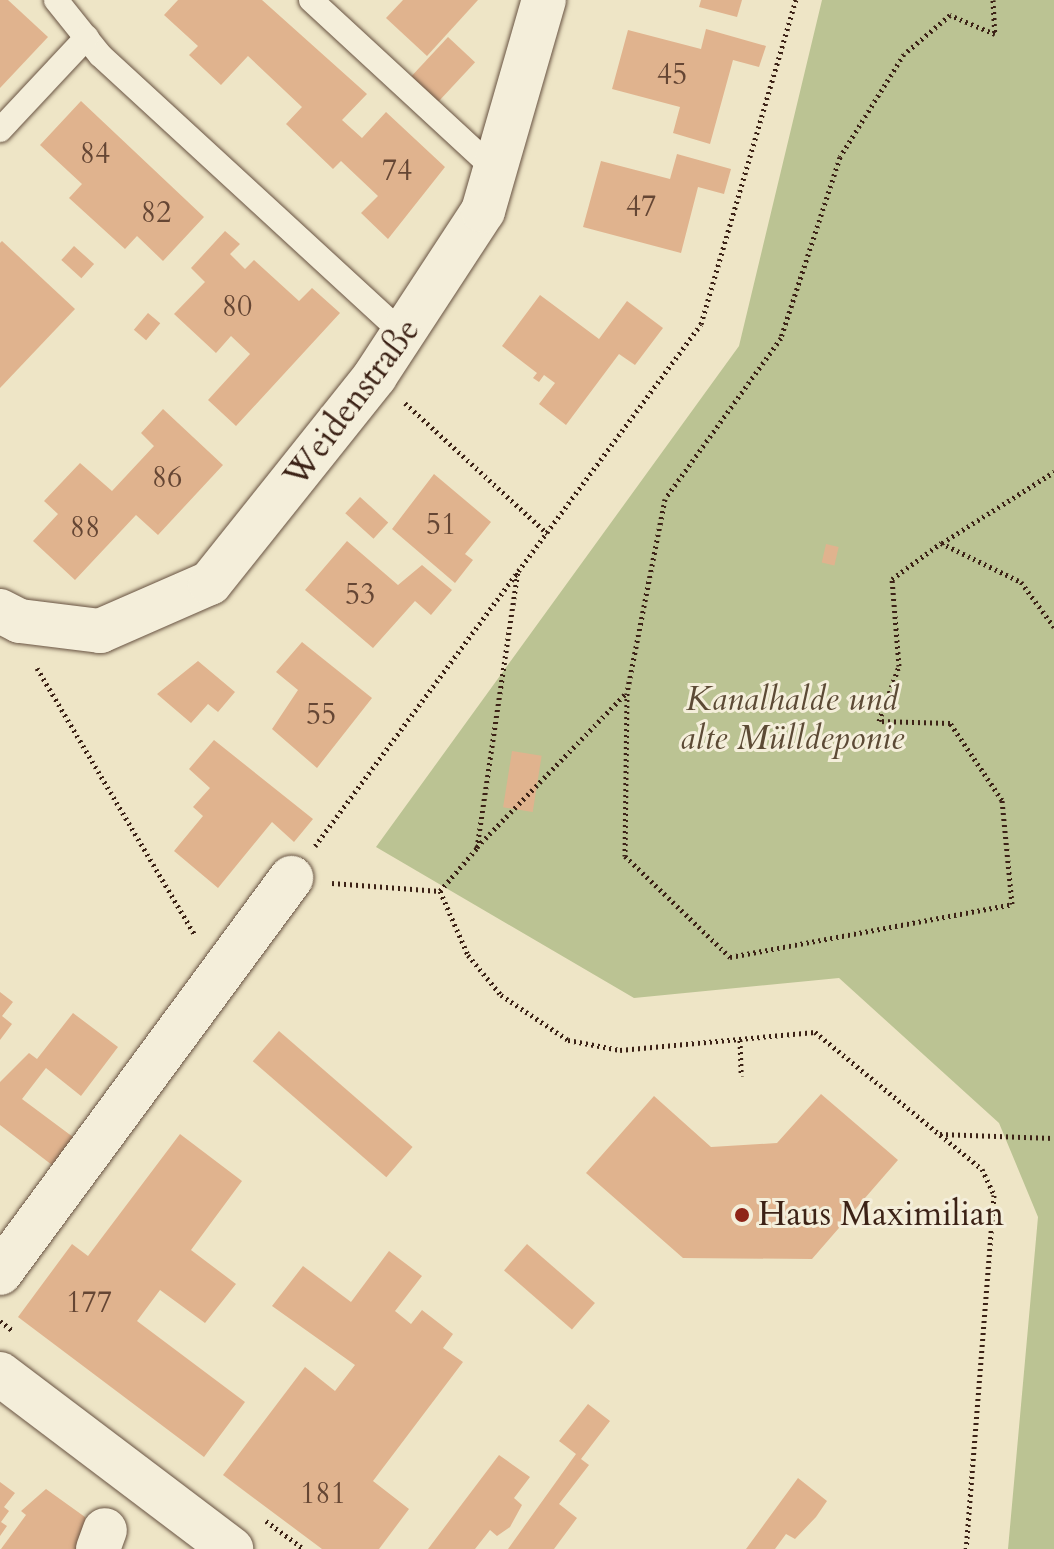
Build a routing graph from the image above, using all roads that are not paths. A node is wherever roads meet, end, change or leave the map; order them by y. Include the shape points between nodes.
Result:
1 (56, 0) edge
2 (311, 0) edge
3 (544, 0) edge
4 (87, 37) junction
5 (0, 130) edge
6 (495, 170) junction
7 (405, 335) junction
8 (10, 616) edge
9 (291, 878) road end
10 (0, 1273) edge
11 (0, 1374) edge
12 (231, 1549) edge

1 - 4 lane
2 - 6 lane
3 - 6 street, Weidenstraße
4 - 5 lane
4 - 7 lane
6 - 7 street, Weidenstraße via 483,211
7 - 8 street, Weidenstraße via 210,583 100,631
9 - 10 street
11 - 12 street

